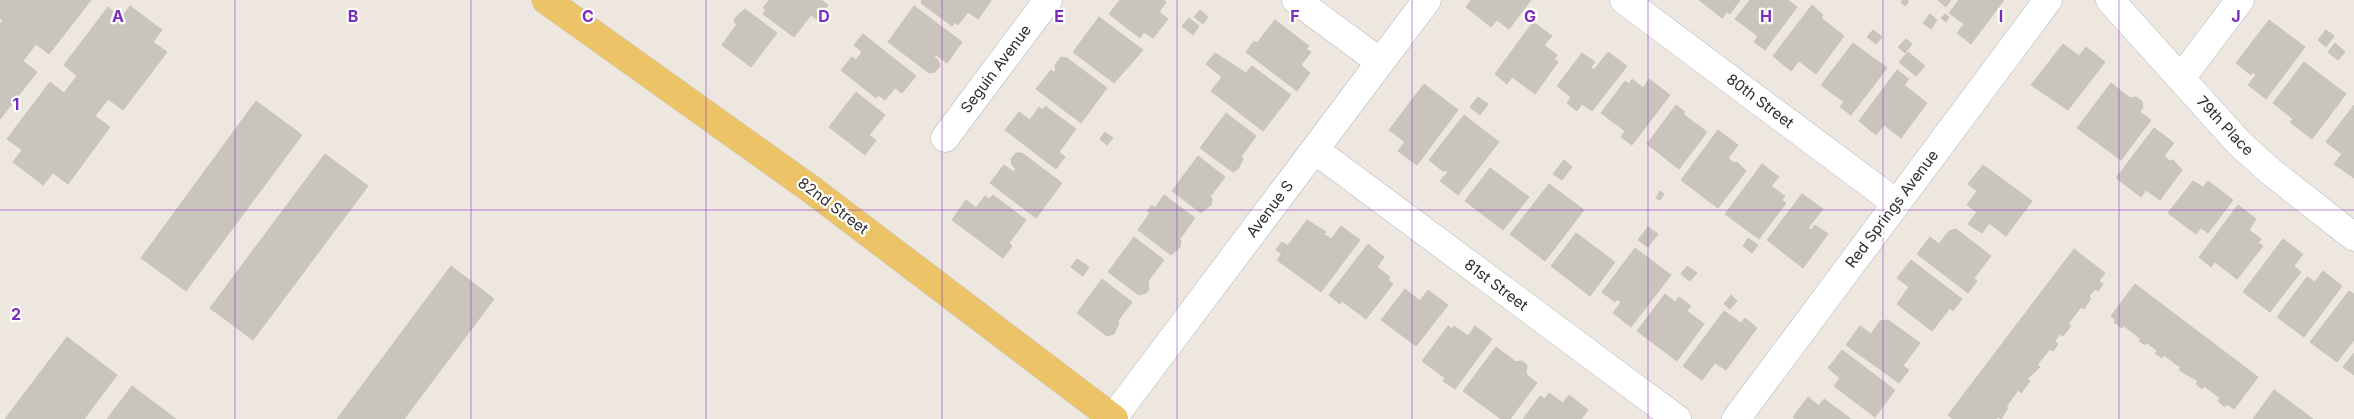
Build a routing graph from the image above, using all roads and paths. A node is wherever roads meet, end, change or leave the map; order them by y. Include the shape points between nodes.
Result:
1 (546, 0) edge
2 (1048, 0) edge
3 (1296, 0) edge
4 (1427, 0) edge
5 (1624, 0) edge
6 (2048, 0) edge
7 (2110, 0) edge
8 (2240, 0) edge
9 (1380, 62) junction
10 (2181, 78) junction
11 (945, 138) dead end
12 (1315, 150) junction
13 (1896, 203) junction
14 (2354, 237) edge
15 (1114, 419) edge
16 (1677, 419) edge
17 (1736, 419) edge

1 - 15 main road, 82nd Street via 812,190
2 - 11 street, Seguin Avenue
3 - 9 street
4 - 9 street, Avenue S
5 - 13 street, 80th Street
6 - 13 street, Red Springs Avenue
7 - 10 street, 79th Place
8 - 10 street
9 - 12 street, Avenue S
10 - 14 street, 79th Place via 2240,144
12 - 15 street, Avenue S
12 - 16 street, 81st Street
13 - 17 street, Red Springs Avenue

